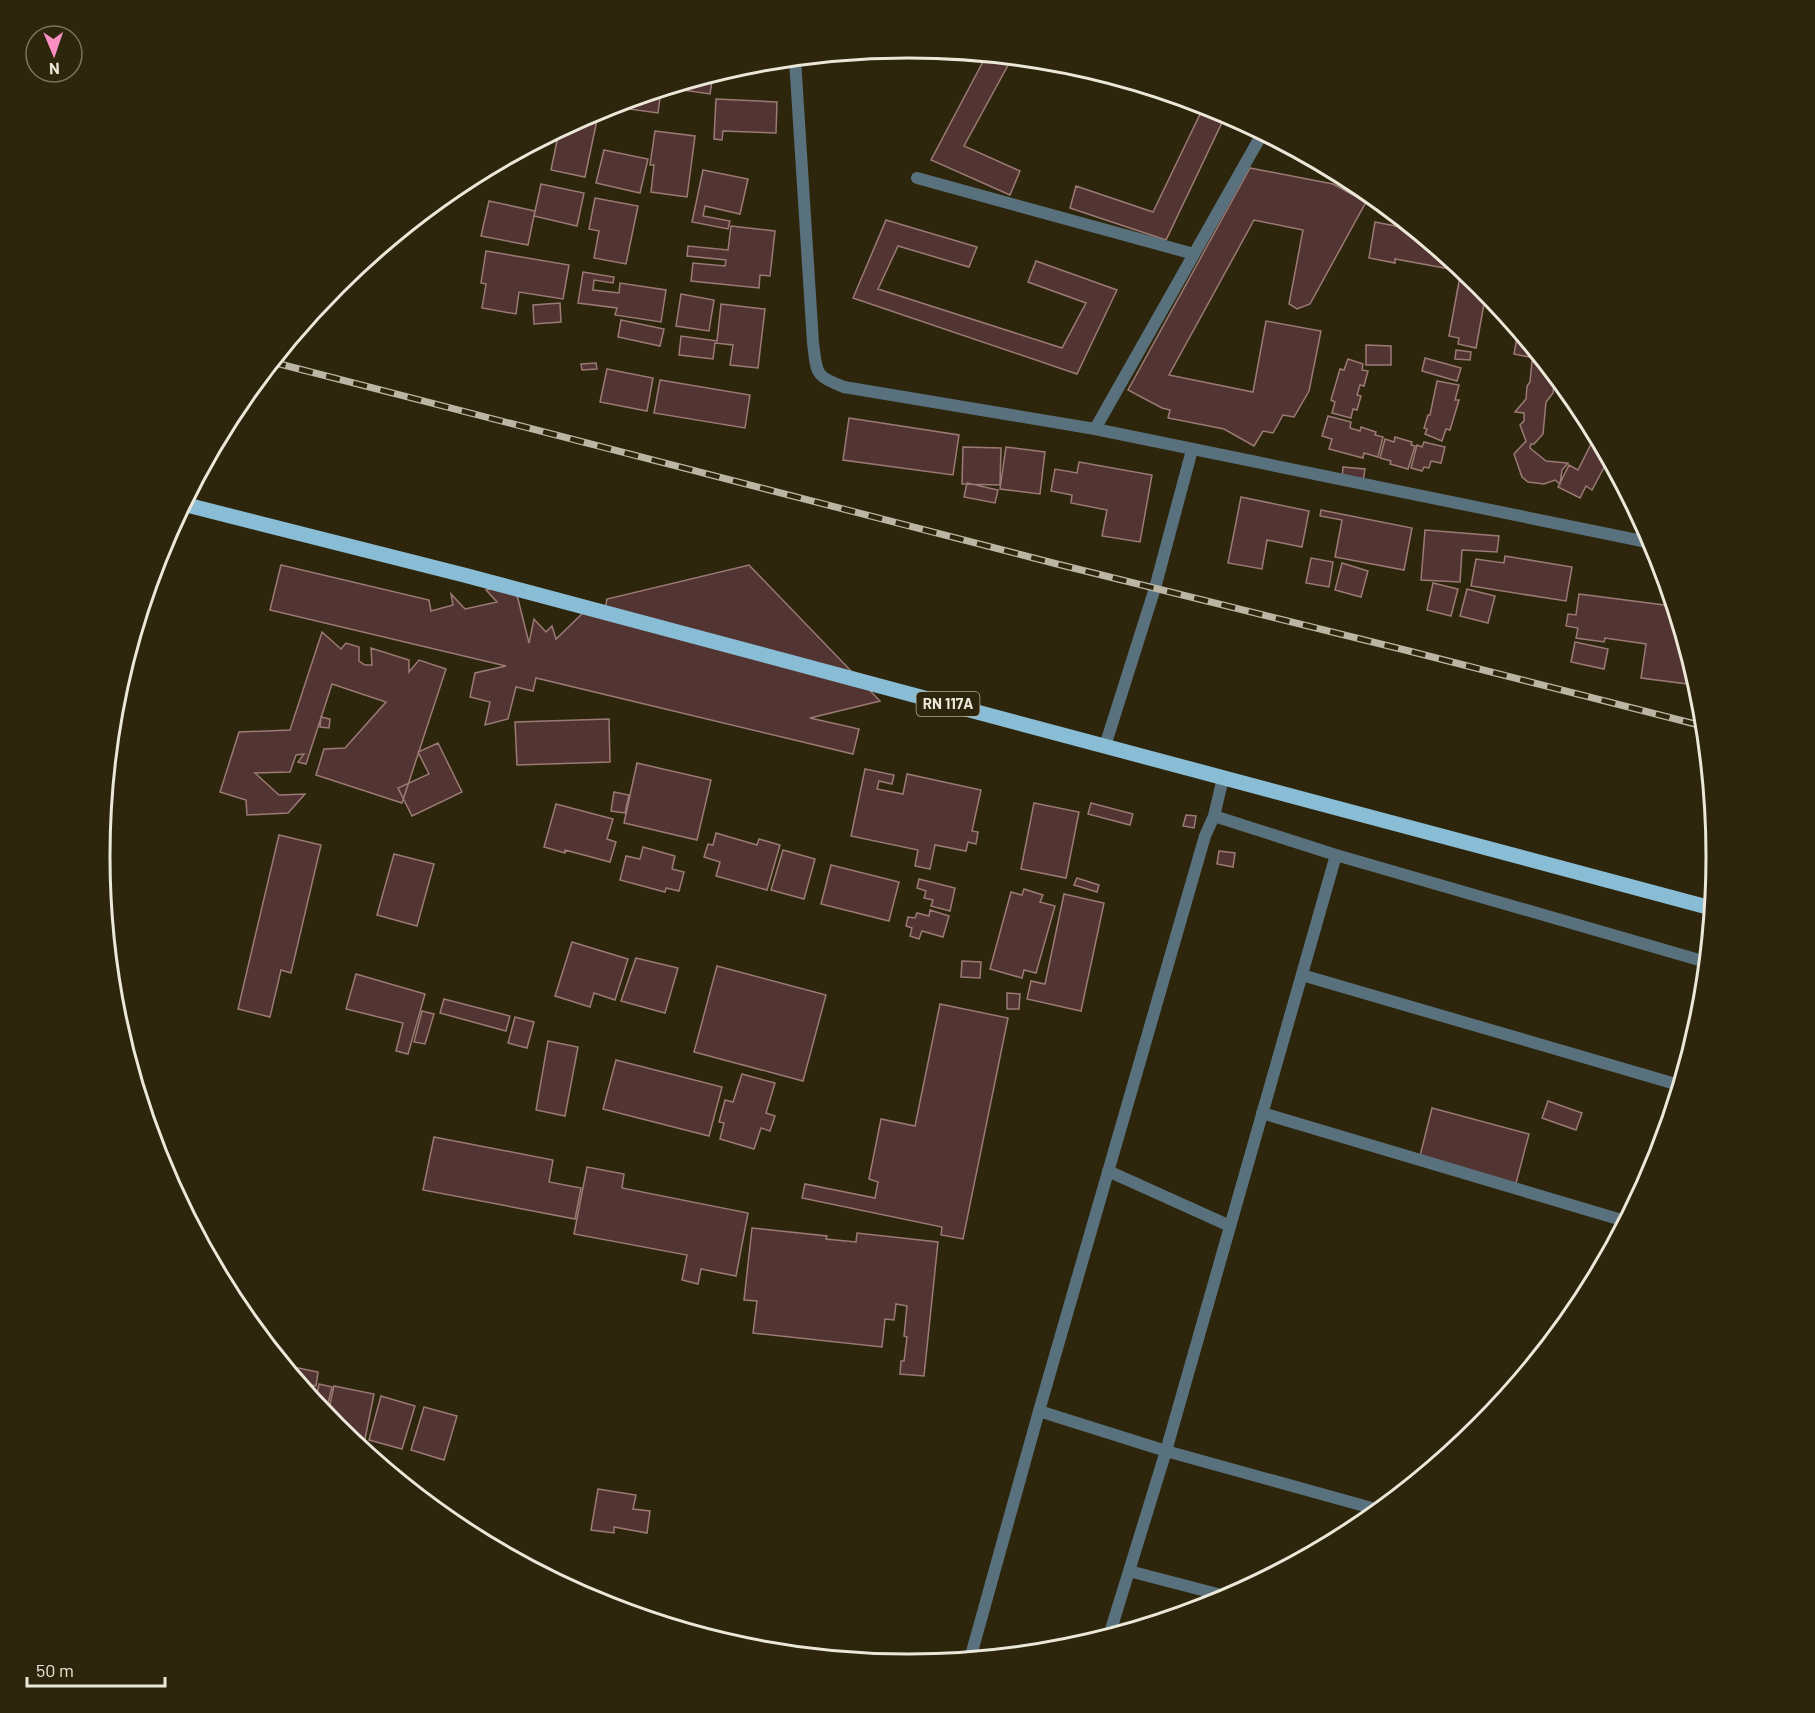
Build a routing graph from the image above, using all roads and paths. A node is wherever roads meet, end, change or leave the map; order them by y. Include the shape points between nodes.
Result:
1 (795, 66) edge
2 (1258, 140) edge
3 (917, 178) dead end
4 (1194, 254) junction
5 (1095, 429) junction
6 (1192, 450) junction
7 (191, 506) edge
8 (1640, 541) edge
9 (1105, 746) junction
10 (1223, 778) junction
11 (1214, 816) junction
12 (1336, 855) junction
13 (1704, 906) edge
14 (1699, 960) edge
15 (1302, 975) junction
16 (1672, 1083) edge
17 (1262, 1113) junction
18 (1108, 1171) junction
19 (1618, 1219) edge
20 (1230, 1226) junction
21 (1039, 1411) junction
22 (1166, 1451) junction
23 (1369, 1507) edge
24 (1129, 1571) junction
25 (1215, 1593) edge
26 (1112, 1628) edge
27 (972, 1652) edge

1 - 5 street via 816,369 826,380 844,387
2 - 4 street
3 - 4 street
4 - 5 street
5 - 6 street
6 - 8 street
6 - 9 street via 1155,588
7 - 9 main road, RN 117A
9 - 10 main road, RN 117A
10 - 11 street
10 - 13 main road, RN 117A
11 - 12 street
11 - 18 street
12 - 14 street
12 - 15 street
15 - 16 street
15 - 17 street
17 - 19 street
17 - 20 street
18 - 20 street
18 - 21 street
20 - 22 street
21 - 22 street
21 - 27 street
22 - 23 street
22 - 24 street
24 - 25 street
24 - 26 street

